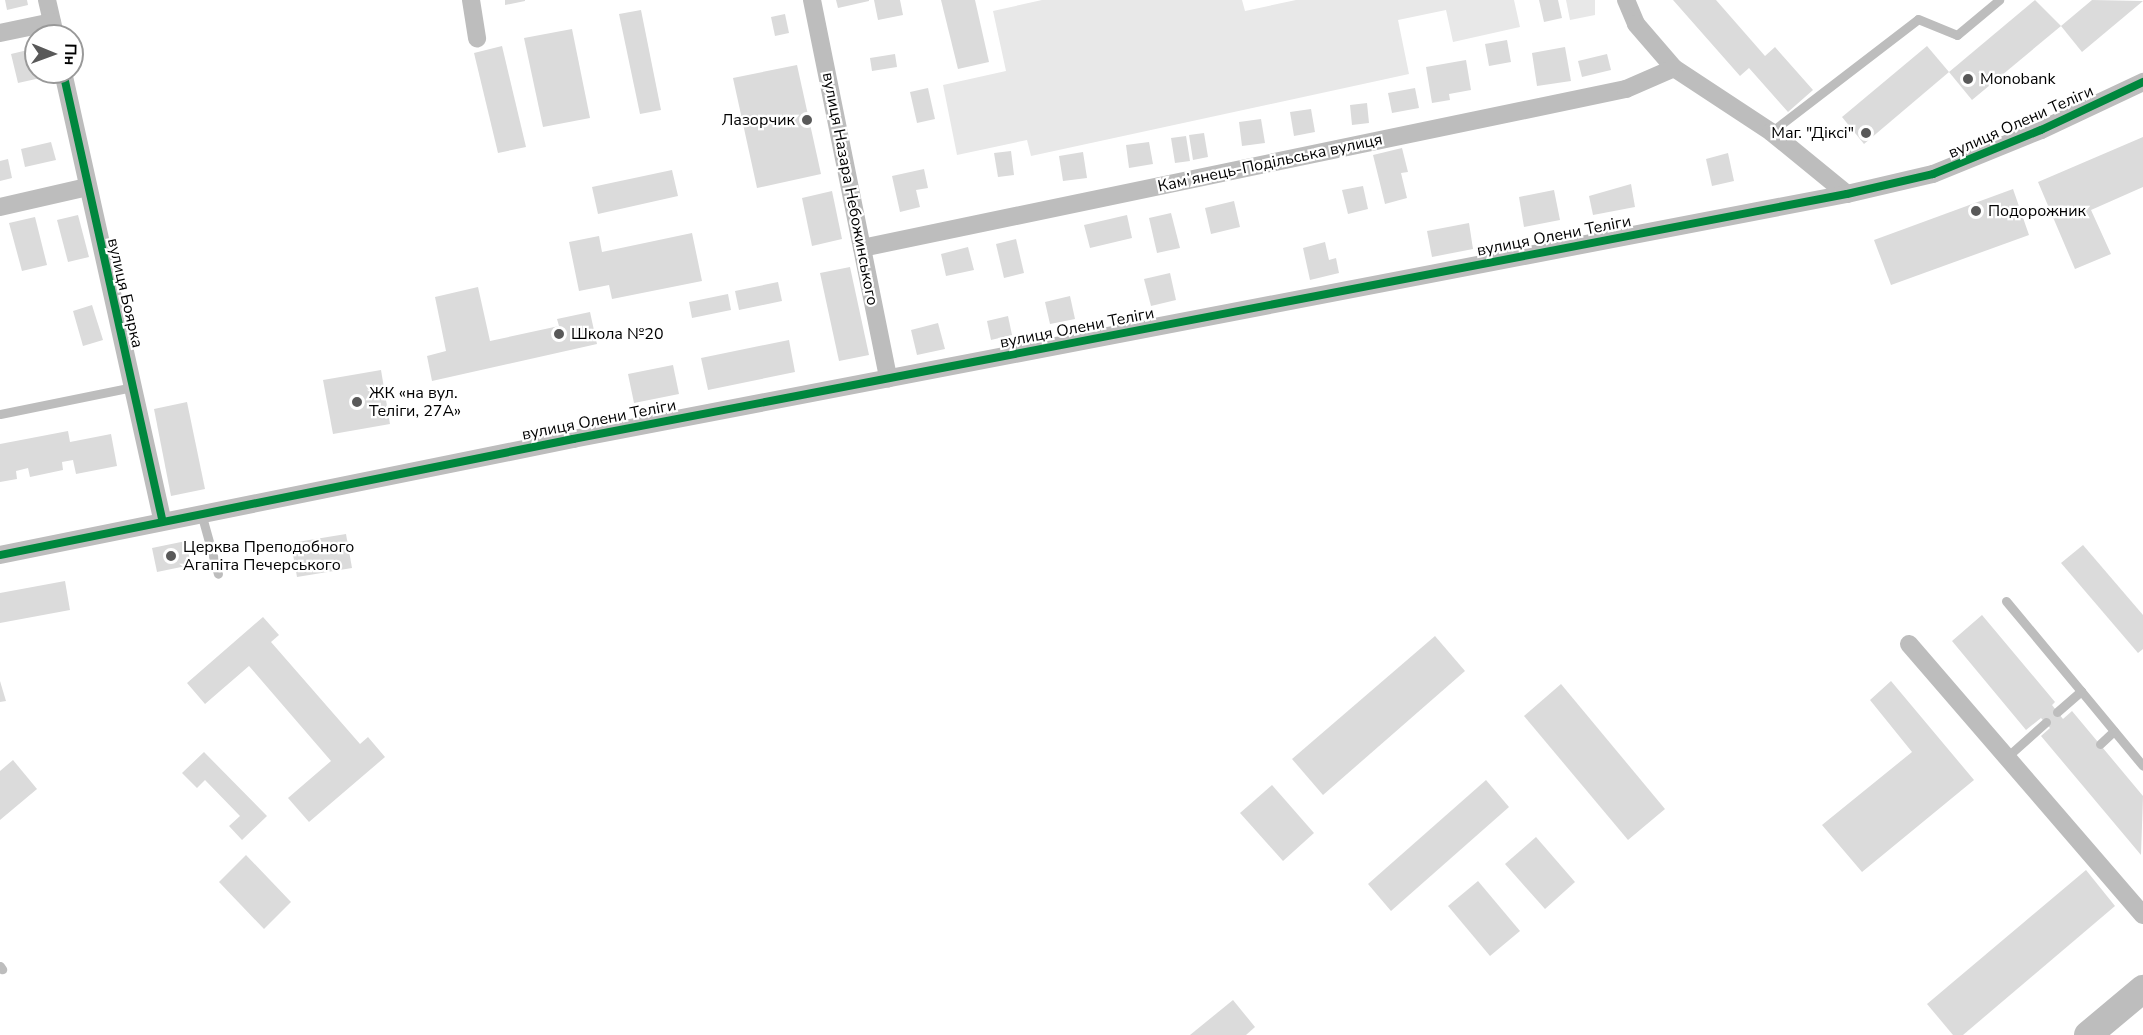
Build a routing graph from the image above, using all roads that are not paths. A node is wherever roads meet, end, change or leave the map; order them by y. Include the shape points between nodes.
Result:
1 (47, 0) edge
2 (471, 0) edge
3 (812, 0) edge
4 (1626, 0) edge
5 (2000, 0) edge
6 (53, 24) edge
7 (24, 31) edge
8 (0, 33) edge
9 (477, 39) dead end
10 (1674, 68) junction
11 (2143, 82) edge
12 (66, 84) edge
13 (1771, 132) junction
14 (87, 187) junction
15 (1847, 194) junction
16 (0, 207) edge
17 (862, 248) junction
18 (888, 378) junction
19 (133, 387) junction
20 (0, 414) edge
21 (201, 513) junction
22 (162, 520) junction
23 (0, 555) edge
24 (218, 574) dead end
25 (2006, 601) dead end
26 (1909, 644) dead end
27 (2081, 691) junction
28 (2057, 712) dead end
29 (2046, 723) dead end
30 (2114, 731) junction
31 (2100, 744) dead end
32 (2008, 756) junction
33 (2143, 766) edge
34 (2143, 915) edge
35 (2143, 989) edge
36 (2088, 1035) edge

1 - 6 street
2 - 9 street
3 - 17 street, вулиця Назара Небожинського
4 - 10 street via 1636,24
5 - 13 lane via 1957,35 1918,19
7 - 8 street
10 - 13 street
10 - 17 street, Камʼянець-Подільська вулиця via 1626,89
11 - 15 street, вулиця Олени Теліги via 2041,130 1933,174
12 - 14 street, вулиця Боярка
13 - 15 street
14 - 16 street
14 - 19 street, вулиця Боярка
15 - 18 street, вулиця Олени Теліги
17 - 18 street, вулиця Назара Небожинського
18 - 21 street, вулиця Олени Теліги
19 - 20 lane
19 - 22 street, вулиця Боярка
21 - 22 street, вулиця Олени Теліги
21 - 24 lane
22 - 23 street, вулиця Олени Теліги
25 - 27 lane
26 - 32 street
27 - 28 lane
27 - 30 lane
29 - 32 lane
30 - 31 lane
30 - 33 lane
32 - 34 street
35 - 36 main road

